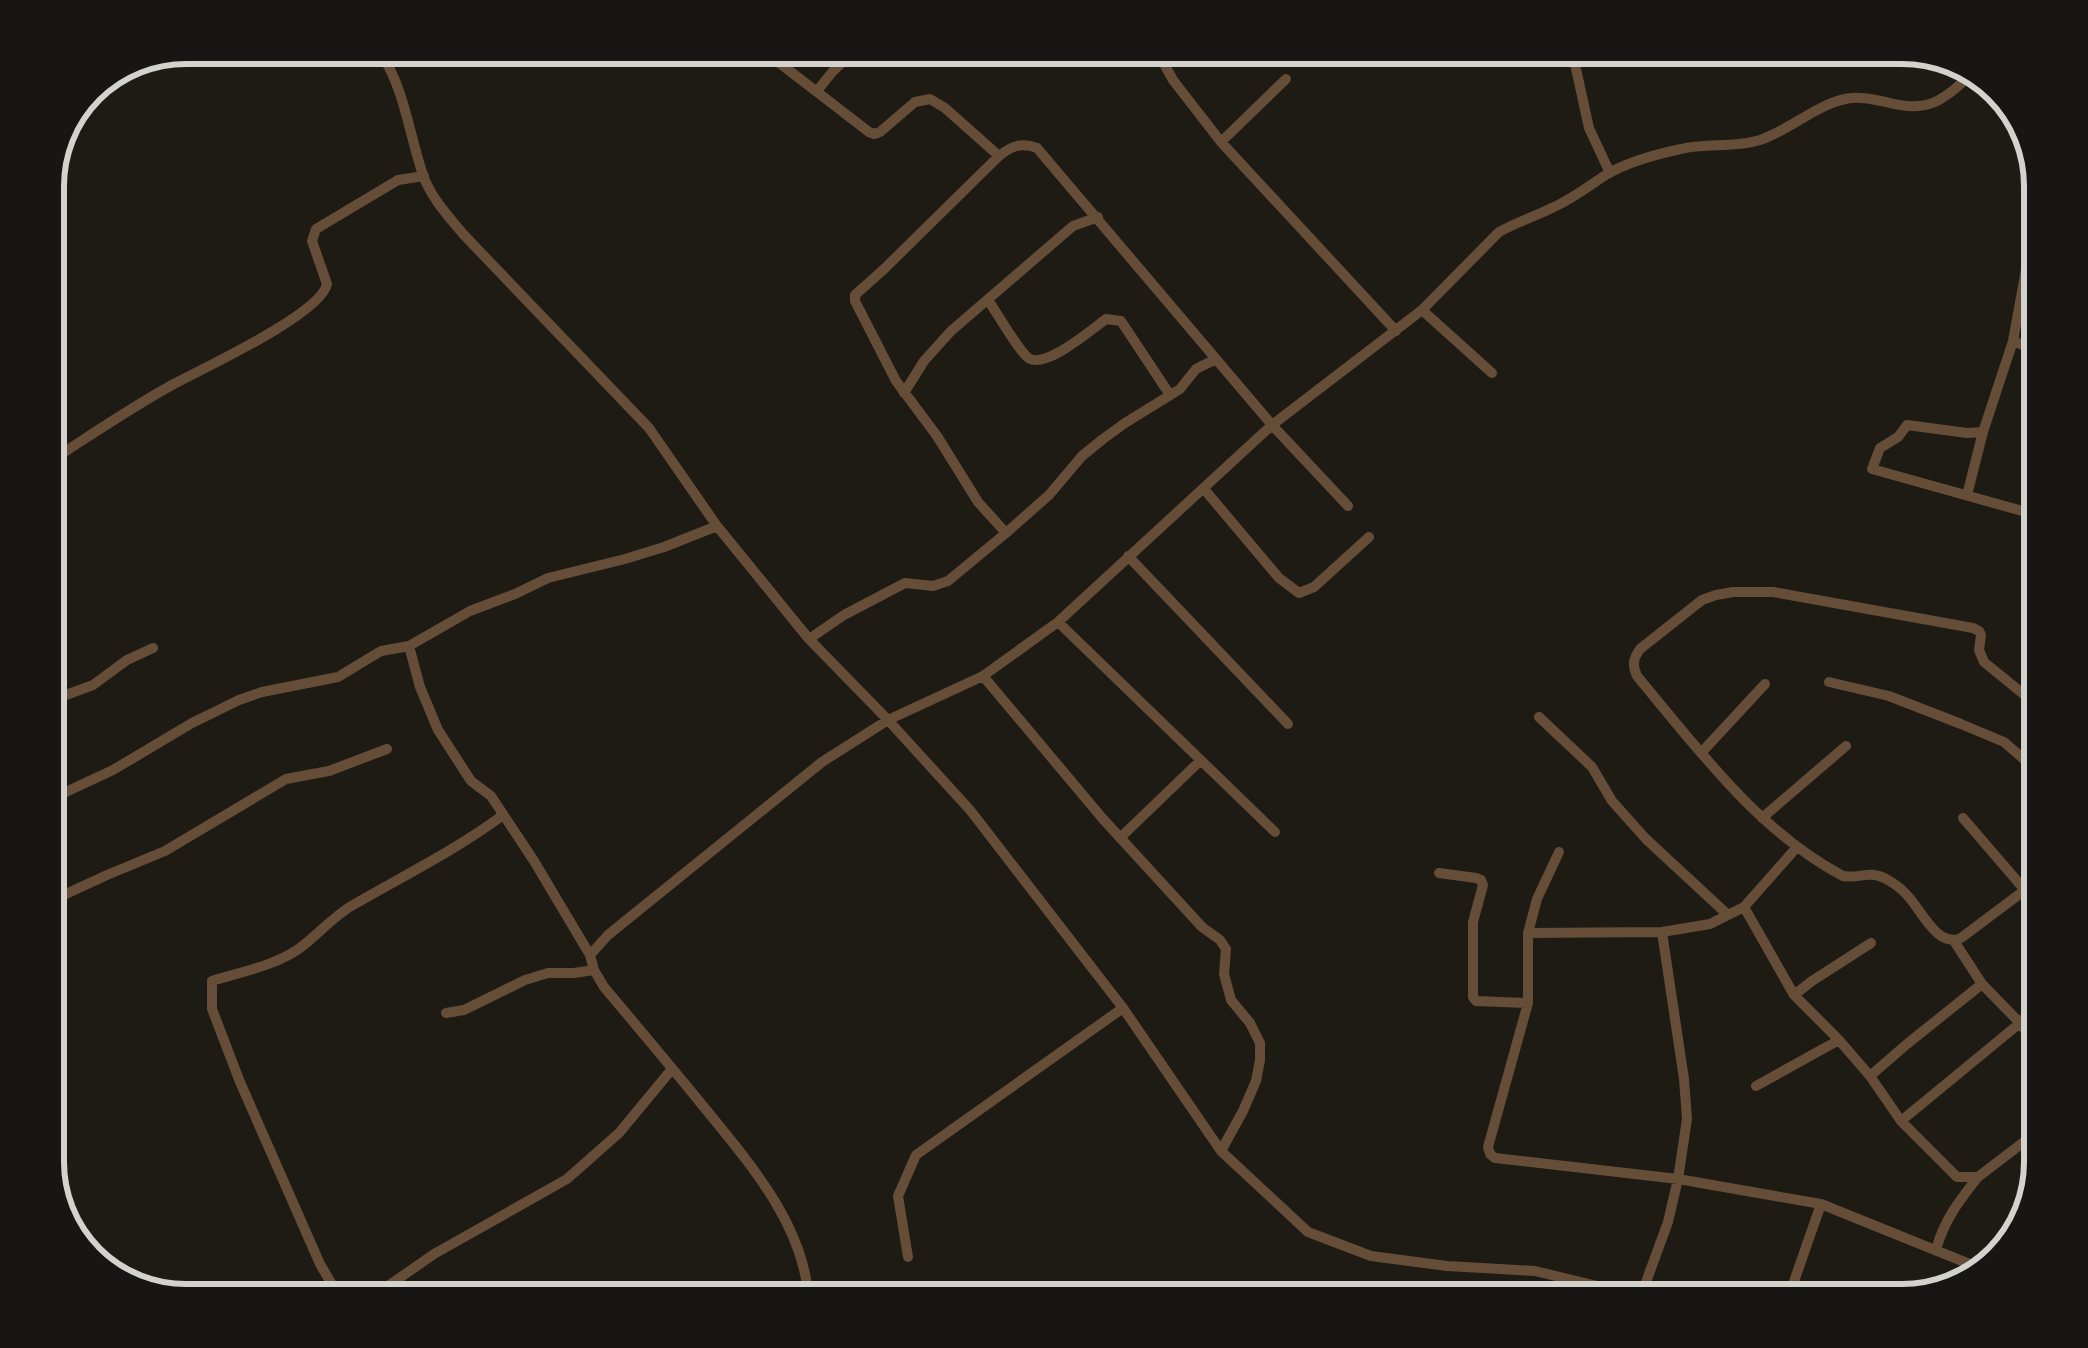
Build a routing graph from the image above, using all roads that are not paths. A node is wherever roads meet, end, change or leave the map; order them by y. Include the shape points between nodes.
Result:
1 (388, 64) edge
2 (781, 64) edge
3 (840, 64) edge
4 (1163, 64) edge
5 (1574, 64) edge
6 (1286, 79) dead end
7 (1964, 80) edge
8 (817, 91) junction
9 (1221, 142) junction
10 (999, 156) junction
11 (1610, 172) junction
12 (424, 176) junction
13 (1098, 217) junction
14 (2024, 280) edge
15 (988, 300) junction
16 (1422, 310) junction
17 (1396, 331) junction
18 (2013, 341) junction
19 (2024, 345) edge
20 (1216, 359) junction
21 (1492, 373) dead end
22 (904, 393) junction
23 (1170, 395) junction
24 (1272, 426) junction
25 (1983, 432) junction
26 (64, 452) edge
27 (1204, 490) junction
28 (1967, 495) junction
29 (1348, 506) dead end
30 (2024, 512) edge
31 (717, 526) junction
32 (1006, 533) junction
33 (1369, 537) dead end
34 (1128, 556) junction
35 (1058, 622) junction
36 (809, 639) junction
37 (409, 646) junction
38 (153, 648) dead end
39 (983, 676) junction
40 (1830, 682) dead end
41 (1765, 684) dead end
42 (2024, 695) edge
43 (64, 696) edge
44 (1539, 717) dead end
45 (888, 720) junction
46 (1288, 724) dead end
47 (1846, 746) dead end
48 (387, 749) dead end
49 (1701, 753) junction
50 (2024, 759) edge
51 (1200, 761) junction
52 (64, 793) edge
53 (503, 815) junction
54 (1762, 818) junction
55 (1963, 818) dead end
56 (1274, 832) dead end
57 (1120, 838) junction
58 (1797, 847) junction
59 (1559, 852) dead end
60 (1439, 873) dead end
61 (2024, 882) edge
62 (2024, 891) edge
63 (64, 895) edge
64 (1744, 907) junction
65 (1728, 915) junction
66 (1662, 932) junction
67 (1528, 933) junction
68 (1954, 941) junction
69 (1871, 942) dead end
70 (590, 955) junction
71 (594, 970) junction
72 (1982, 984) junction
73 (1794, 995) junction
74 (1528, 1003) junction
75 (1123, 1008) junction
76 (446, 1013) dead end
77 (2024, 1018) edge
78 (2020, 1023) junction
79 (2024, 1029) edge
80 (1839, 1040) junction
81 (672, 1068) junction
82 (1870, 1076) junction
83 (1756, 1086) dead end
84 (1901, 1120) junction
85 (2024, 1142) edge
86 (1221, 1151) junction
87 (1978, 1177) junction
88 (1678, 1180) junction
89 (1821, 1204) junction
90 (1936, 1250) junction
91 (908, 1257) dead end
92 (1970, 1264) edge
93 (331, 1284) edge
94 (391, 1284) edge
95 (807, 1284) edge
96 (1589, 1284) edge
97 (1645, 1284) edge
98 (1793, 1284) edge

1 - 12 street via 404,103
2 - 8 street
3 - 8 street
4 - 9 street
5 - 11 street via 1589,128
6 - 9 street
7 - 11 street via 1930,105 1903,106 1861,97 1845,99 1758,141 1682,148
8 - 10 street via 874,134 915,102 930,99 945,108
9 - 17 street
10 - 13 street via 1018,145 1037,148
10 - 22 street via 855,295 855,302 885,362
11 - 16 street via 1554,207 1499,232
12 - 26 street via 398,180 316,229 312,241 326,277 326,289 286,323 172,385
12 - 31 street via 442,208 464,235 649,428
13 - 15 street via 1073,226
13 - 20 street
14 - 18 street
15 - 22 street via 951,331 924,361
15 - 23 street via 1025,355 1036,360 1045,360 1064,349 1106,319 1121,321
16 - 17 street
16 - 21 street
17 - 24 street
18 - 19 street
18 - 25 street
20 - 23 street via 1196,369 1180,389
20 - 24 street
22 - 32 street via 937,436 978,502
23 - 32 street via 1125,422 1082,456 1049,495
24 - 27 street
24 - 29 street
25 - 28 street
25 - 28 street via 1907,425 1898,437 1880,448 1872,469
27 - 33 street via 1280,578 1299,593 1314,587
27 - 34 street
28 - 30 street
31 - 36 street
31 - 37 street via 656,550 548,578 470,611
32 - 36 street via 948,580 933,586 905,583 844,615
34 - 35 street
34 - 46 street
35 - 39 street
35 - 51 street
36 - 45 street
37 - 52 street via 381,651 338,677 262,692 239,700 192,723 114,770
37 - 53 street via 420,687 438,730 471,781 491,796
38 - 43 street via 126,660 94,685
39 - 45 street
39 - 57 street
40 - 50 street via 1889,696 1961,724 2004,742
41 - 49 street
42 - 49 street via 1984,662 1978,650 1981,635 1972,628 1773,592 1732,592 1702,600 1634,657 1637,676
44 - 65 street via 1592,767 1612,801 1646,838
45 - 70 street via 822,762 634,913
45 - 75 street via 970,810
47 - 54 street
48 - 63 street via 329,771 286,779 165,851
49 - 54 street
51 - 56 street
51 - 57 street
53 - 70 street
53 - 93 street via 477,835 351,906 297,950 269,965 212,981 212,1009 240,1082
54 - 58 street
55 - 61 street
57 - 86 street via 1202,927 1220,940 1226,949 1224,974 1231,1000 1250,1023 1260,1043 1256,1081
58 - 64 street
58 - 68 street via 1843,876 1870,873 1887,880 1904,891 1937,934
59 - 67 street via 1537,899
60 - 74 street via 1476,878 1483,885 1473,922 1473,997 1476,1001
62 - 68 street
64 - 65 street
64 - 73 street
65 - 66 street via 1710,924
66 - 67 street
66 - 88 street via 1684,1079 1686,1119
67 - 74 street
68 - 72 street
69 - 73 street
70 - 71 street
71 - 76 street via 548,973 525,980 464,1010
71 - 81 street via 604,987
72 - 78 street
72 - 82 street
73 - 80 street
74 - 88 street via 1488,1147 1490,1154 1495,1158
75 - 86 street
75 - 91 street via 916,1155 898,1196
77 - 78 street
78 - 79 street
78 - 84 street
80 - 82 street
80 - 83 street
81 - 94 street via 619,1133 567,1179 434,1254
81 - 95 street via 766,1188 798,1248
82 - 84 street
84 - 87 street via 1957,1177
85 - 87 street
86 - 96 street via 1308,1232 1371,1256 1448,1266 1535,1271
87 - 90 street via 1941,1230
88 - 89 street
88 - 97 street via 1668,1222
89 - 90 street
89 - 98 street
90 - 92 street

